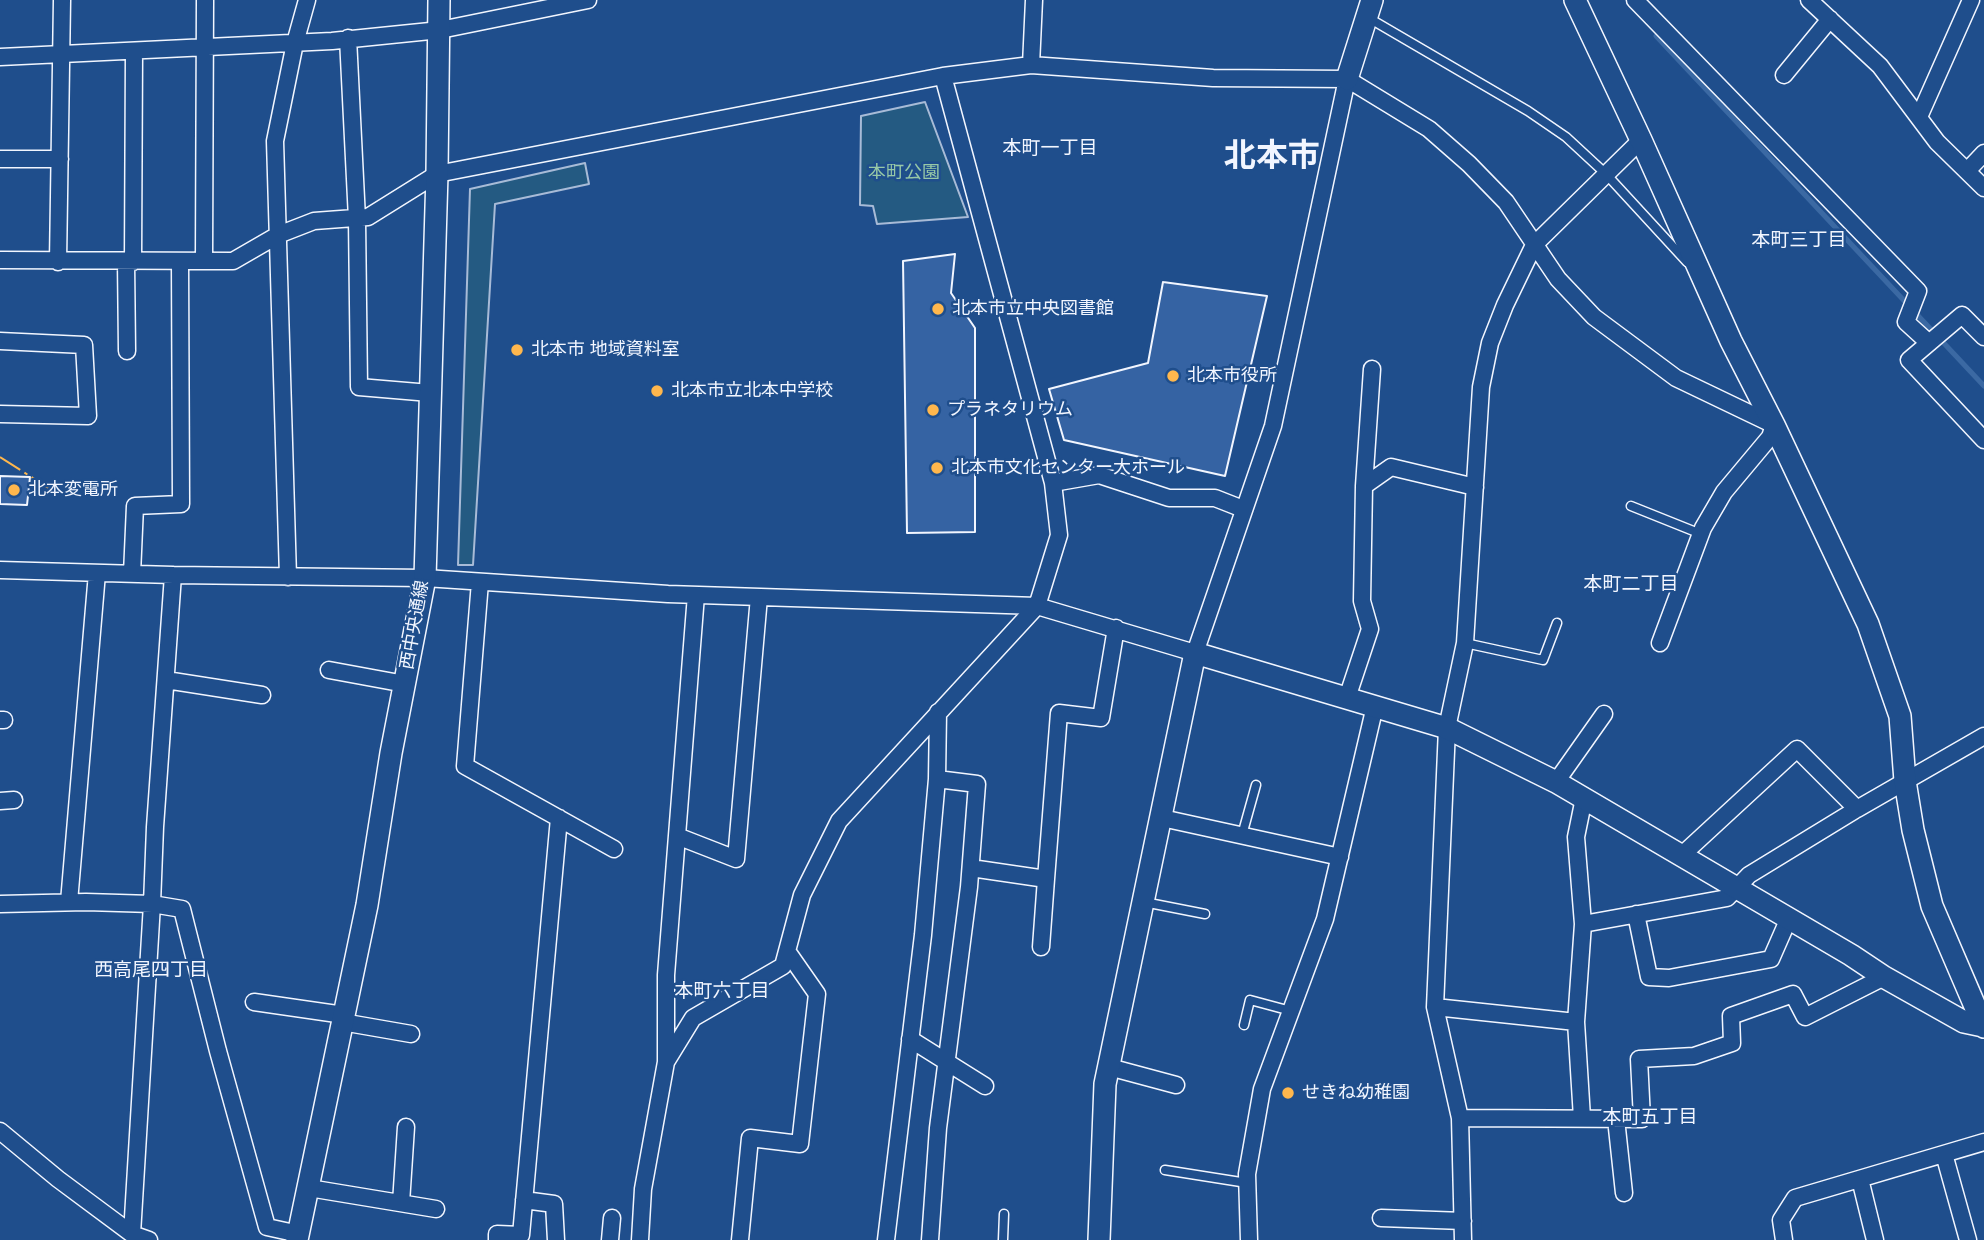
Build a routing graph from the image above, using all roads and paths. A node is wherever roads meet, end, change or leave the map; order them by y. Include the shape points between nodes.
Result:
1 (62, 0) edge
2 (205, 0) edge
3 (307, 0) edge
4 (439, 0) edge
5 (588, 0) edge
6 (1034, 0) edge
7 (1575, 0) edge
8 (1635, 0) edge
9 (1809, 0) edge
10 (1971, 0) edge
11 (1370, 8) edge
12 (1830, 19) junction
13 (440, 30) junction
14 (348, 38) junction
15 (295, 43) junction
16 (205, 47) junction
17 (134, 51) junction
18 (61, 55) junction
19 (0, 57) edge
20 (1031, 65) junction
21 (1784, 75) dead end
22 (943, 76) junction
23 (1347, 79) junction
24 (1919, 117) junction
25 (1641, 139) junction
26 (1984, 153) edge
27 (0, 159) edge
28 (60, 159) junction
29 (1967, 171) junction
30 (437, 173) junction
31 (1606, 174) junction
32 (1984, 188) edge
33 (357, 219) junction
34 (278, 235) junction
35 (1534, 245) junction
36 (0, 260) edge
37 (130, 261) junction
38 (180, 261) junction
39 (204, 261) junction
40 (58, 262) junction
41 (1703, 279) junction
42 (1984, 337) edge
43 (0, 341) edge
44 (1929, 343) junction
45 (127, 351) dead end
46 (1372, 369) dead end
47 (430, 393) junction
48 (0, 414) edge
49 (1774, 425) junction
50 (1984, 440) edge
51 (1053, 483) junction
52 (1364, 486) junction
53 (1475, 486) junction
54 (1631, 506) dead end
55 (1243, 509) junction
56 (1701, 534) junction
57 (0, 570) edge
58 (97, 573) junction
59 (132, 574) junction
60 (173, 575) junction
61 (288, 576) junction
62 (425, 578) junction
63 (480, 582) junction
64 (696, 595) junction
65 (759, 597) junction
66 (1037, 606) junction
67 (1557, 622) dead end
68 (1116, 628) junction
69 (1465, 643) junction
70 (1660, 643) dead end
71 (1195, 653) junction
72 (329, 670) dead end
73 (166, 680) junction
74 (405, 684) junction
75 (262, 695) dead end
76 (1348, 698) junction
77 (1375, 706) junction
78 (938, 712) junction
79 (1604, 714) dead end
80 (1447, 728) junction
81 (1984, 737) edge
82 (937, 779) junction
83 (1905, 781) junction
84 (1556, 782) junction
85 (1256, 785) dead end
86 (1584, 798) junction
87 (1857, 809) junction
88 (559, 818) junction
89 (1162, 818) junction
90 (1242, 835) junction
91 (677, 836) junction
92 (614, 849) dead end
93 (1682, 855) junction
94 (1340, 857) junction
95 (971, 869) junction
96 (1046, 879) junction
97 (1735, 887) junction
98 (69, 902) junction
99 (1144, 902) junction
100 (0, 904) edge
101 (152, 904) junction
102 (1205, 914) dead end
103 (1636, 914) junction
104 (1789, 918) junction
105 (1583, 924) junction
106 (1041, 947) dead end
107 (787, 951) junction
108 (1884, 978) junction
109 (254, 1002) dead end
110 (1435, 1007) junction
111 (1290, 1011) junction
112 (343, 1019) junction
113 (1576, 1021) junction
114 (1244, 1025) dead end
115 (1984, 1026) edge
116 (411, 1034) dead end
117 (910, 1039) junction
118 (666, 1062) junction
119 (948, 1063) junction
120 (1109, 1067) junction
121 (1176, 1085) dead end
122 (985, 1086) dead end
123 (1460, 1118) junction
124 (1582, 1118) junction
125 (1616, 1119) junction
126 (406, 1128) dead end
127 (0, 1131) edge
128 (1984, 1142) edge
129 (1944, 1154) junction
130 (1165, 1170) dead end
131 (1860, 1179) junction
132 (1247, 1183) junction
133 (309, 1188) junction
134 (1624, 1193) dead end
135 (524, 1200) junction
136 (401, 1203) junction
137 (436, 1209) dead end
138 (1004, 1214) dead end
139 (612, 1218) dead end
140 (1381, 1218) dead end
141 (1463, 1221) junction
142 (132, 1234) junction
143 (298, 1237) edge
144 (149, 1240) edge
145 (497, 1240) edge
146 (556, 1240) edge
147 (610, 1240) edge
148 (640, 1240) edge
149 (740, 1240) edge
150 (886, 1240) edge
151 (930, 1240) edge
152 (1003, 1240) edge
153 (1099, 1240) edge
154 (1249, 1240) edge
155 (1463, 1240) edge
156 (1784, 1240) edge
157 (1875, 1240) edge
158 (1968, 1240) edge

1 - 18 street
2 - 16 street
3 - 15 street
4 - 13 street, 西中央通線
5 - 13 street
6 - 20 street
7 - 25 street
8 - 44 street via 1918,291 1906,322
9 - 12 street
10 - 24 street
11 - 23 street
11 - 31 lane via 1566,137
12 - 21 street
12 - 24 street via 1880,66
13 - 14 street
13 - 30 street, 西中央通線
14 - 15 street
14 - 33 street
15 - 16 street
15 - 34 street via 275,141
16 - 17 street
16 - 39 street
17 - 18 street
17 - 37 street
18 - 19 street
18 - 28 street
20 - 22 street
20 - 23 street via 1213,78
22 - 30 street
22 - 51 street
23 - 35 street via 1429,129 1469,164 1506,202
23 - 55 street via 1273,426
24 - 29 street
25 - 31 street
25 - 41 street
26 - 29 street
27 - 28 street
28 - 40 street
29 - 32 street
30 - 33 street via 368,217
30 - 47 street, 西中央通線
31 - 35 street
31 - 41 lane
33 - 34 street via 314,221
33 - 47 street via 359,387
34 - 39 street via 233,261
34 - 61 street
35 - 49 street via 1558,279 1605,325 1676,379
35 - 53 street via 1490,343 1481,387
36 - 40 street
37 - 38 street
37 - 40 street
37 - 45 street
38 - 39 street
38 - 59 street via 181,504 135,506
41 - 49 street
42 - 44 street via 1962,315
43 - 48 street via 84,345 88,416
44 - 50 street via 1909,360
46 - 52 street
47 - 62 street, 西中央通線
49 - 56 street via 1770,437 1724,492
49 - 83 street via 1868,624 1900,716
51 - 55 street via 1099,475 1169,498 1215,498
51 - 66 street via 1059,535
52 - 53 street via 1391,467
52 - 76 street via 1362,601 1370,629
53 - 69 street
54 - 56 lane
55 - 71 street
56 - 70 street
57 - 58 street
58 - 59 street
58 - 98 street
59 - 60 street
60 - 61 street
60 - 73 street
61 - 62 street
62 - 63 street
62 - 74 street, 西中央通線
63 - 64 street
63 - 88 street via 465,766
64 - 65 street
64 - 91 street
65 - 66 street
65 - 91 street via 736,859
66 - 68 street
66 - 78 street
67 - 69 lane via 1543,660
68 - 71 street
68 - 96 street via 1101,718 1059,713
69 - 80 street
71 - 76 street
71 - 89 street
72 - 74 street
73 - 75 street
73 - 101 street
74 - 112 street, 西中央通線
76 - 77 street
77 - 80 street
77 - 94 street
78 - 82 street
78 - 107 street via 839,821 802,895
79 - 84 street
80 - 84 street
80 - 110 street
81 - 83 street
82 - 95 street via 977,784
82 - 117 street
83 - 87 street
83 - 115 street via 1932,906
84 - 86 street
85 - 90 lane
86 - 93 street
86 - 105 street via 1576,837
87 - 93 street via 1797,749
87 - 97 street
88 - 92 street
88 - 135 street
89 - 90 street
89 - 99 street
90 - 94 street
91 - 118 street via 666,975
93 - 97 street
94 - 111 street via 1325,919
95 - 96 street
95 - 119 street
96 - 106 street
97 - 103 street via 1727,898
97 - 104 street
98 - 100 street
98 - 101 street
99 - 102 lane
99 - 120 street
101 - 142 street
101 - 143 street via 182,909 267,1227
103 - 104 street via 1649,977 1670,978 1771,959
103 - 105 street
104 - 108 street
105 - 113 street
107 - 118 street via 783,966 693,1018
107 - 149 street via 817,994 800,1144 750,1138
108 - 115 street via 1964,1022
108 - 125 street via 1805,1017 1793,993 1731,1016 1732,1043 1694,1056 1639,1059 1642,1119
109 - 112 street
110 - 113 street
110 - 123 street
111 - 114 lane via 1250,1000
111 - 132 street via 1262,1089
112 - 116 street
112 - 133 street, 西中央通線
113 - 124 street
117 - 119 street
117 - 150 street
118 - 148 street via 643,1189
119 - 122 street
119 - 151 street
120 - 121 street
120 - 153 street
123 - 124 street
123 - 141 street
124 - 125 street
125 - 134 street
126 - 136 street
127 - 142 street
128 - 129 street
129 - 131 street
129 - 158 street
130 - 132 lane
131 - 156 street via 1795,1198 1781,1220
131 - 157 street
132 - 154 street
133 - 136 street
133 - 143 street, 西中央通線
135 - 145 street via 520,1236 497,1234
135 - 146 street via 554,1204
136 - 137 street
138 - 152 lane
139 - 147 street
140 - 141 street
141 - 155 street
142 - 144 street

